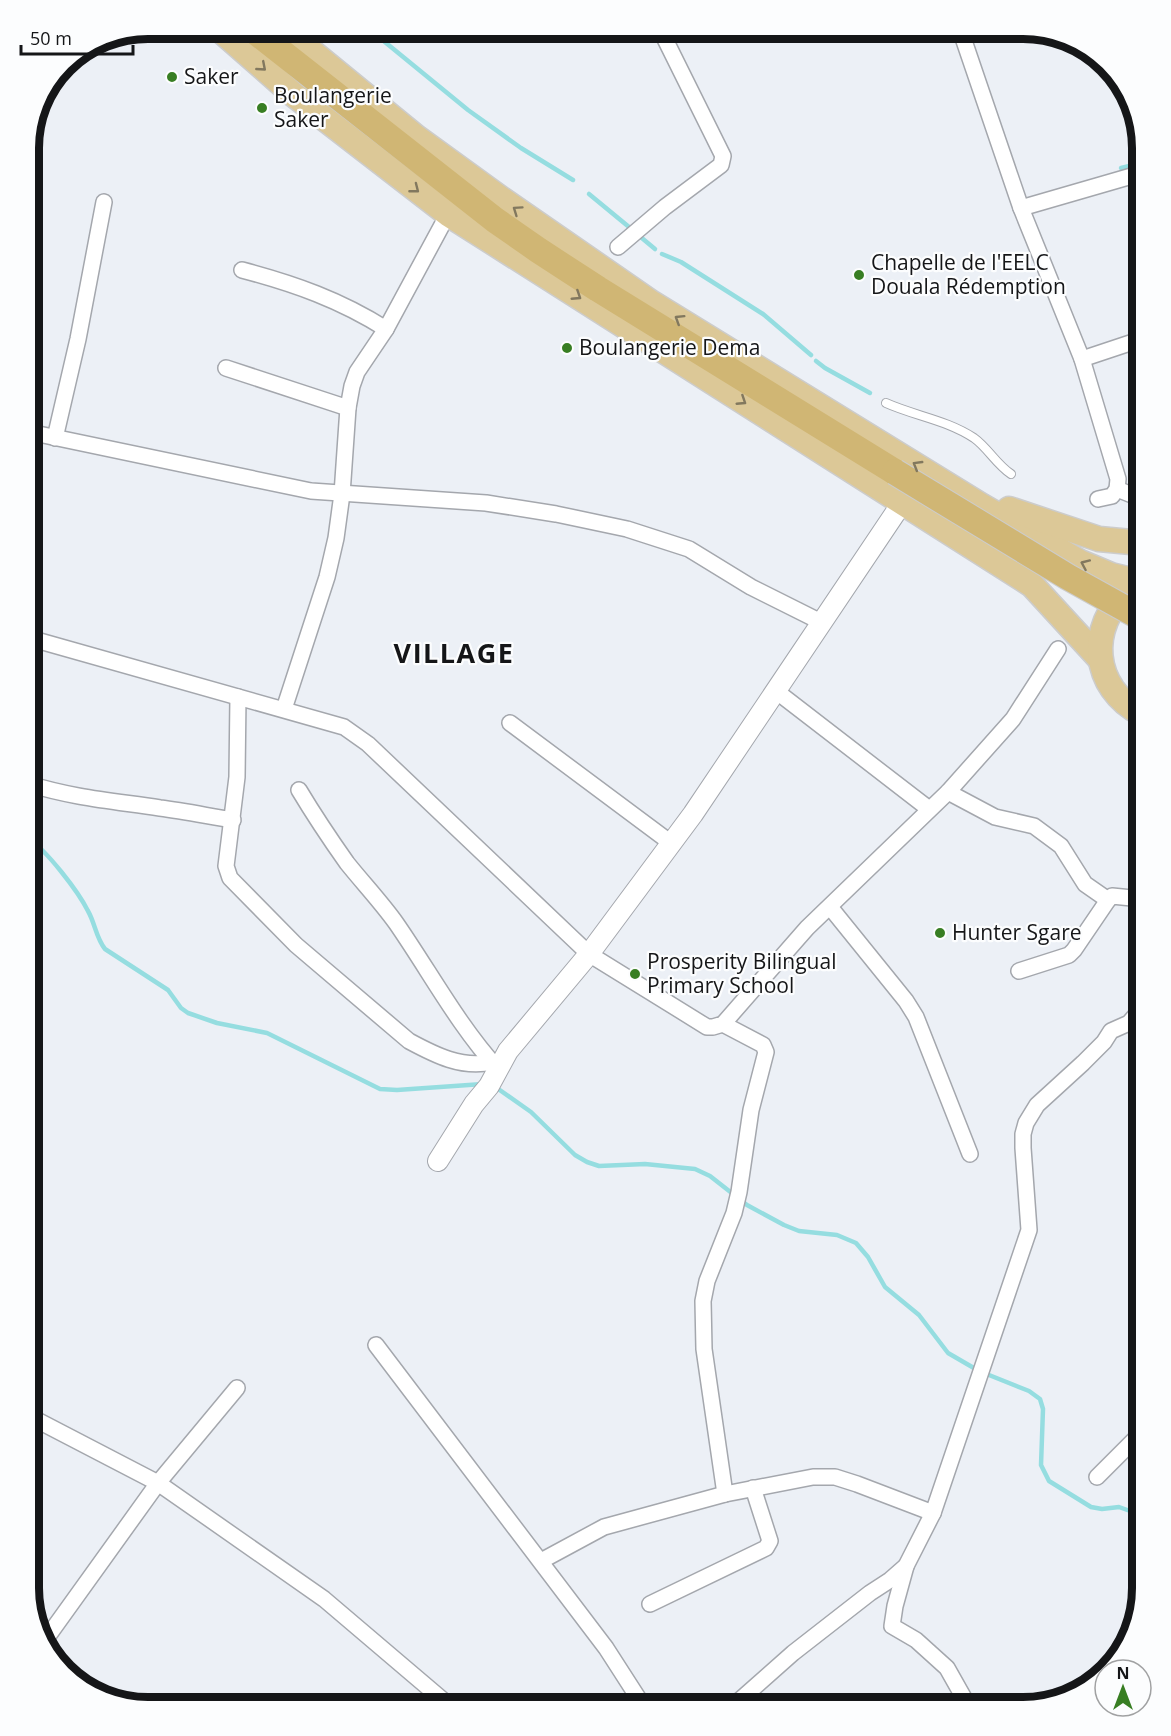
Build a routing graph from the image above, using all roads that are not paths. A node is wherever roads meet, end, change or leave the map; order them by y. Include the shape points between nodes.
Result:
1 (231, 39) edge
2 (266, 39) edge
3 (297, 39) edge
4 (665, 39) edge
5 (963, 39) edge
6 (1132, 176) edge
7 (104, 202) dead end
8 (1021, 208) junction
9 (448, 214) junction
10 (618, 247) dead end
11 (242, 270) dead end
12 (386, 329) junction
13 (1132, 343) edge
14 (1082, 359) junction
15 (226, 368) dead end
16 (886, 404) dead end
17 (348, 408) junction
18 (39, 434) edge
19 (55, 438) junction
20 (1011, 474) dead end
21 (1117, 489) junction
22 (342, 494) junction
23 (965, 495) junction
24 (1132, 495) edge
25 (1098, 499) dead end
26 (902, 503) junction
27 (1132, 542) edge
28 (1132, 579) edge
29 (1132, 587) edge
30 (1132, 612) edge
31 (821, 622) junction
32 (39, 641) edge
33 (1058, 649) dead end
34 (1100, 659) junction
35 (776, 691) junction
36 (238, 697) junction
37 (1132, 707) edge
38 (284, 709) junction
39 (510, 723) dead end
40 (39, 787) edge
41 (299, 790) dead end
42 (948, 792) junction
43 (929, 809) junction
44 (233, 820) junction
45 (671, 843) junction
46 (1132, 897) edge
47 (1108, 900) junction
48 (830, 907) junction
49 (589, 954) junction
50 (1019, 972) dead end
51 (1132, 1020) edge
52 (723, 1024) junction
53 (493, 1072) junction
54 (970, 1155) dead end
55 (438, 1161) dead end
56 (376, 1345) dead end
57 (237, 1388) dead end
58 (39, 1422) edge
59 (1132, 1443) edge
60 (1096, 1477) dead end
61 (158, 1483) junction
62 (753, 1488) junction
63 (725, 1494) junction
64 (933, 1513) junction
65 (541, 1562) junction
66 (906, 1566) junction
67 (651, 1604) dead end
68 (49, 1634) edge
69 (439, 1697) edge
70 (638, 1697) edge
71 (743, 1697) edge
72 (963, 1697) edge

1 -> 9 main road via 294,95
2 - 30 highway, bridge via 538,250 895,472
23 -> 3 main road via 633,290 416,137
4 - 10 street via 723,161
5 - 8 street
6 - 8 street
7 - 19 street
8 - 14 street
9 - 12 street
9 -> 26 main road
11 - 12 street via 324,295
12 - 17 street via 357,372
13 - 14 street
14 - 21 street via 1118,479
15 - 17 street
16 - 20 lane via 966,433
17 - 22 street
18 - 19 street
19 - 22 street via 212,472
21 - 24 street
21 - 25 street via 1112,496
22 - 31 street via 486,503 627,529 689,549 750,587
22 - 38 street via 327,577
23 - 27 main road via 1099,539
28 -> 23 main road via 1080,562
26 - 31 street
26 - 34 main road via 1032,585
29 - 34 main road via 1108,614 1101,636
31 - 35 street
32 - 36 street
33 - 42 street via 1012,718
34 - 37 main road via 1111,687
35 - 43 street
35 - 45 street
36 - 38 street
36 - 44 street
38 - 49 street via 344,727 363,740
39 - 45 street
40 - 44 street via 94,800
41 - 53 street via 321,826 386,909
42 - 43 street
42 - 47 street via 995,817 1034,826 1061,846 1085,884
43 - 48 street
44 - 53 street via 226,873 296,945 409,1041 430,1052
45 - 49 street
46 - 47 street via 1118,895
47 - 50 street via 1069,955
48 - 52 street via 788,948
48 - 54 street via 916,1017
49 - 52 street via 707,1027
49 - 53 street
51 - 64 street via 1111,1031 1037,1105 1026,1123 1023,1148 1029,1230
52 - 63 street via 763,1045 766,1052 750,1110 740,1192 703,1301 704,1349
53 - 55 street
56 - 65 street
57 - 61 street
58 - 61 street
59 - 60 street
61 - 68 street
61 - 69 street via 324,1599
62 - 63 street
62 - 64 street via 834,1477
62 - 67 street via 770,1541 766,1548
63 - 65 street via 604,1527
64 - 66 street
65 - 70 street
66 - 71 street via 793,1653
66 - 72 street via 892,1626 916,1640 947,1668

